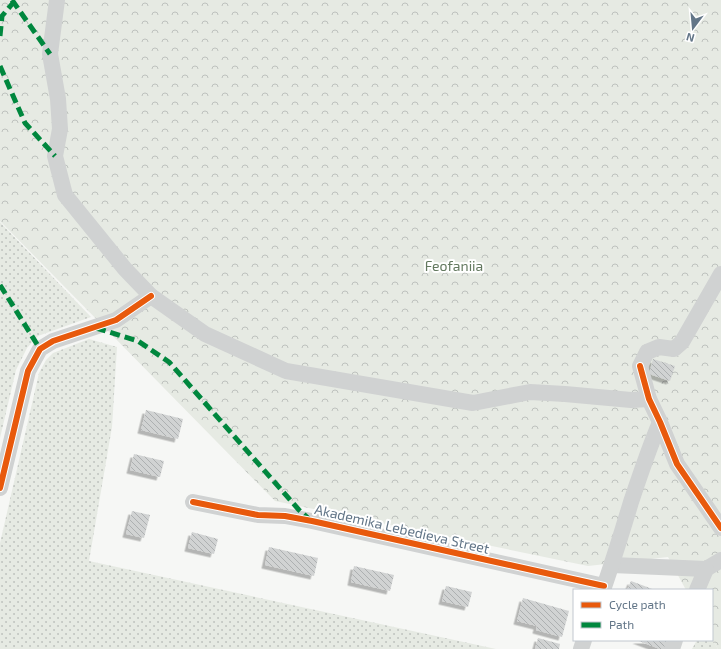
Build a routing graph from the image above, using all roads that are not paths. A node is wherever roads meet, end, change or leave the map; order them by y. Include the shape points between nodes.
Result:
1 (57, 0) edge
2 (721, 274) edge
3 (151, 296) junction
4 (649, 399) junction
5 (660, 422) junction
6 (0, 488) edge
7 (193, 502) dead end
8 (721, 528) edge
9 (721, 560) edge
10 (612, 565) junction
11 (706, 569) junction
12 (604, 588) edge
13 (697, 589) edge

1 - 3 street via 50,54 60,129 55,156 65,195
2 - 4 street via 682,342 674,349 659,347 647,352 640,366
3 - 4 street via 205,334 286,371 472,403 530,392 631,400
3 - 6 street via 116,320 53,341 40,349 28,371
4 - 5 street
5 - 8 street via 677,464
5 - 10 street via 631,502
7 - 12 street, Akademika Lebedieva Street via 258,515 312,521
9 - 11 street
10 - 11 street
10 - 12 street
11 - 13 street

